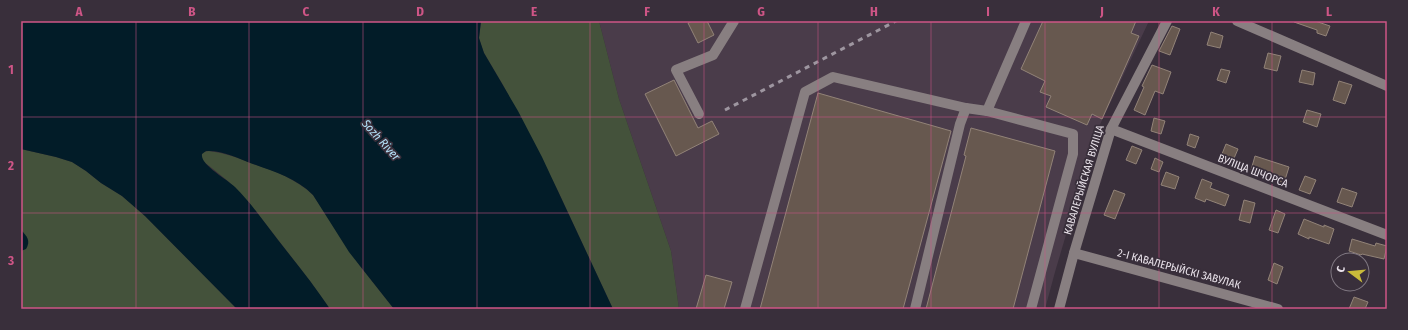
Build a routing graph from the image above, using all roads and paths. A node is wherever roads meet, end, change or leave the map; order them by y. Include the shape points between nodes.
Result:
1 (734, 21) edge
2 (1026, 21) edge
3 (1167, 21) edge
4 (1237, 21) edge
5 (1387, 86) edge
6 (966, 108) junction
7 (987, 111) junction
8 (699, 114) dead end
9 (1111, 129) junction
10 (1387, 235) edge
11 (1074, 253) junction
12 (745, 309) edge
13 (915, 309) edge
14 (1030, 309) edge
15 (1059, 309) edge
16 (1278, 309) edge

1 - 8 street via 713,55 676,70
2 - 7 street
3 - 9 street, КАВАЛЕРЫЙСКАЯ ВУЛІЦА
4 - 5 street
6 - 7 street
6 - 12 street via 833,77 805,92
6 - 13 street
7 - 14 street via 1073,134 1073,154
9 - 10 street, ВУЛІЦА ШЧОРСА
9 - 11 street, КАВАЛЕРЫЙСКАЯ ВУЛІЦА
11 - 15 street, КАВАЛЕРЫЙСКАЯ ВУЛІЦА
11 - 16 street, 2-І КАВАЛЕРЫЙСКІ ЗАВУЛАК

